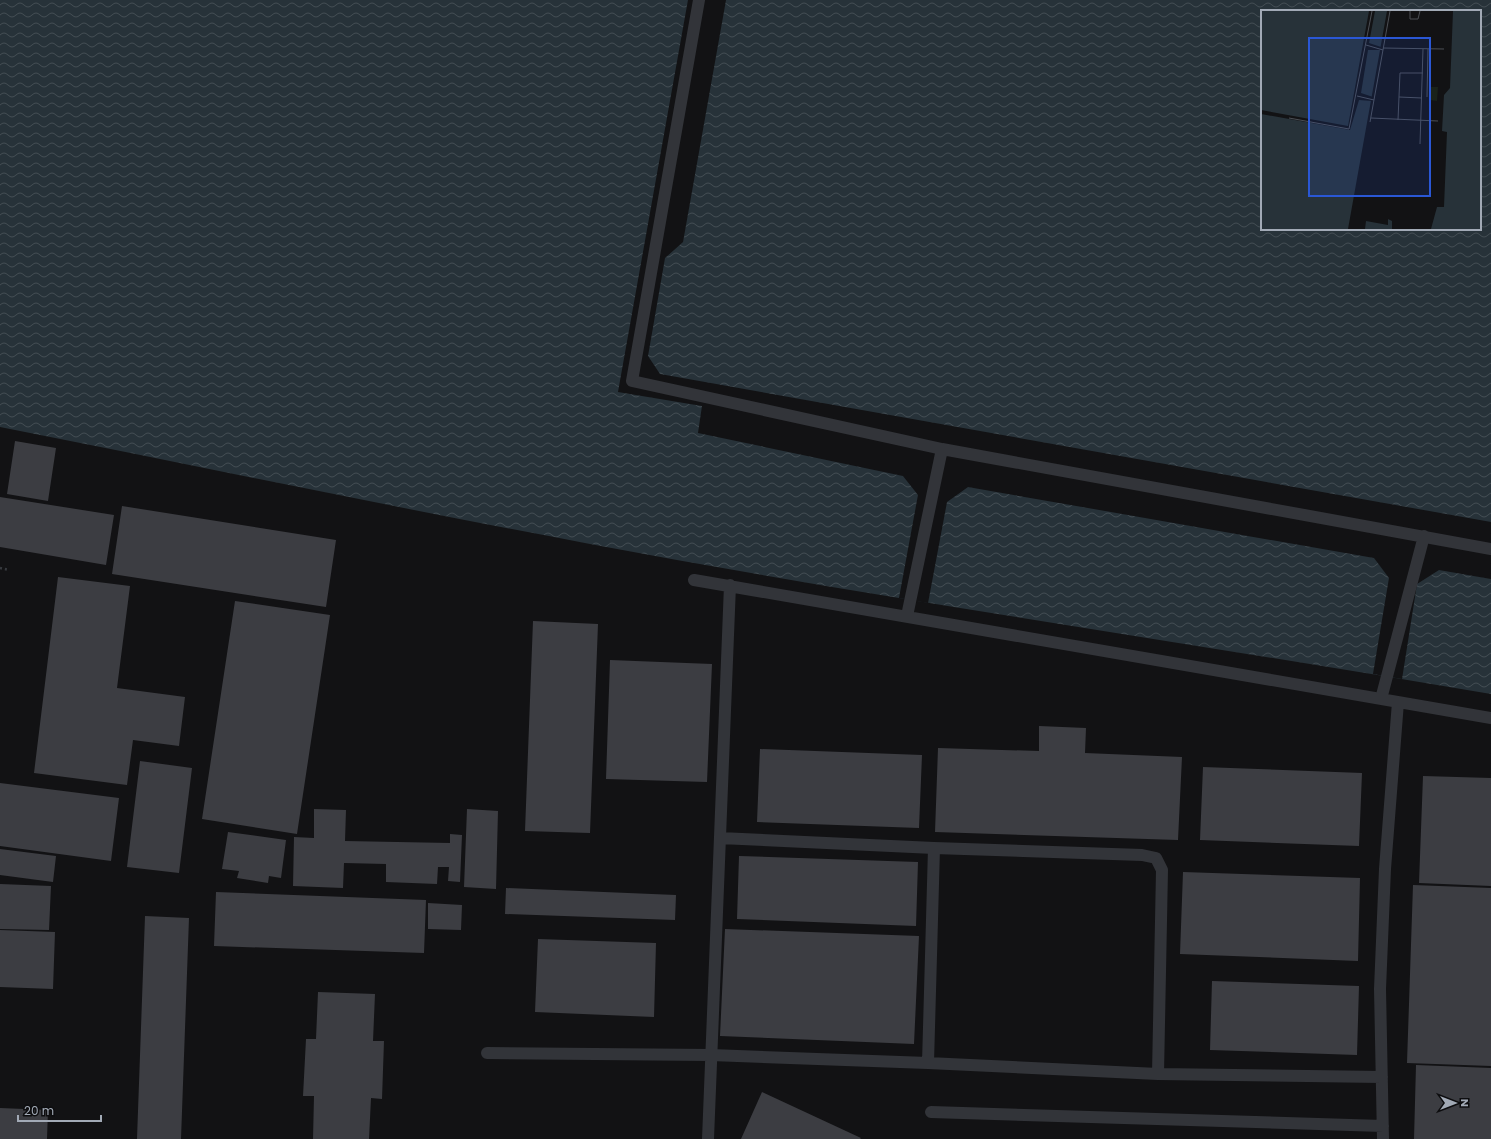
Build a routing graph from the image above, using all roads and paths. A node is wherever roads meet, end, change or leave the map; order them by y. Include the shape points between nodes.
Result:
1 (699, 0) edge
2 (942, 449) junction
3 (1424, 536) junction
4 (1491, 549) edge
5 (0, 568) edge
6 (9, 570) dead end
7 (694, 580) dead end
8 (730, 585) junction
9 (907, 616) junction
10 (1381, 699) junction
11 (1398, 702) junction
12 (1491, 718) edge
13 (720, 838) junction
14 (934, 848) junction
15 (487, 1053) dead end
16 (711, 1055) junction
17 (928, 1063) junction
18 (1158, 1074) junction
19 (1382, 1077) junction
20 (931, 1112) dead end
21 (1383, 1126) junction
22 (708, 1139) edge
23 (1383, 1139) edge

1 - 2 lane via 632,380
2 - 3 lane
2 - 9 lane
3 - 4 lane
3 - 10 lane
5 - 6 path
7 - 8 lane
8 - 9 lane
8 - 13 lane
9 - 10 lane
10 - 11 lane
11 - 12 lane
11 - 19 lane via 1385,877 1380,989
13 - 14 lane
13 - 16 lane
14 - 17 lane
14 - 18 lane via 1142,855 1156,858 1162,870
15 - 16 lane
16 - 17 lane
16 - 22 lane
17 - 18 lane
18 - 19 lane
19 - 21 lane
20 - 21 lane
21 - 23 lane

